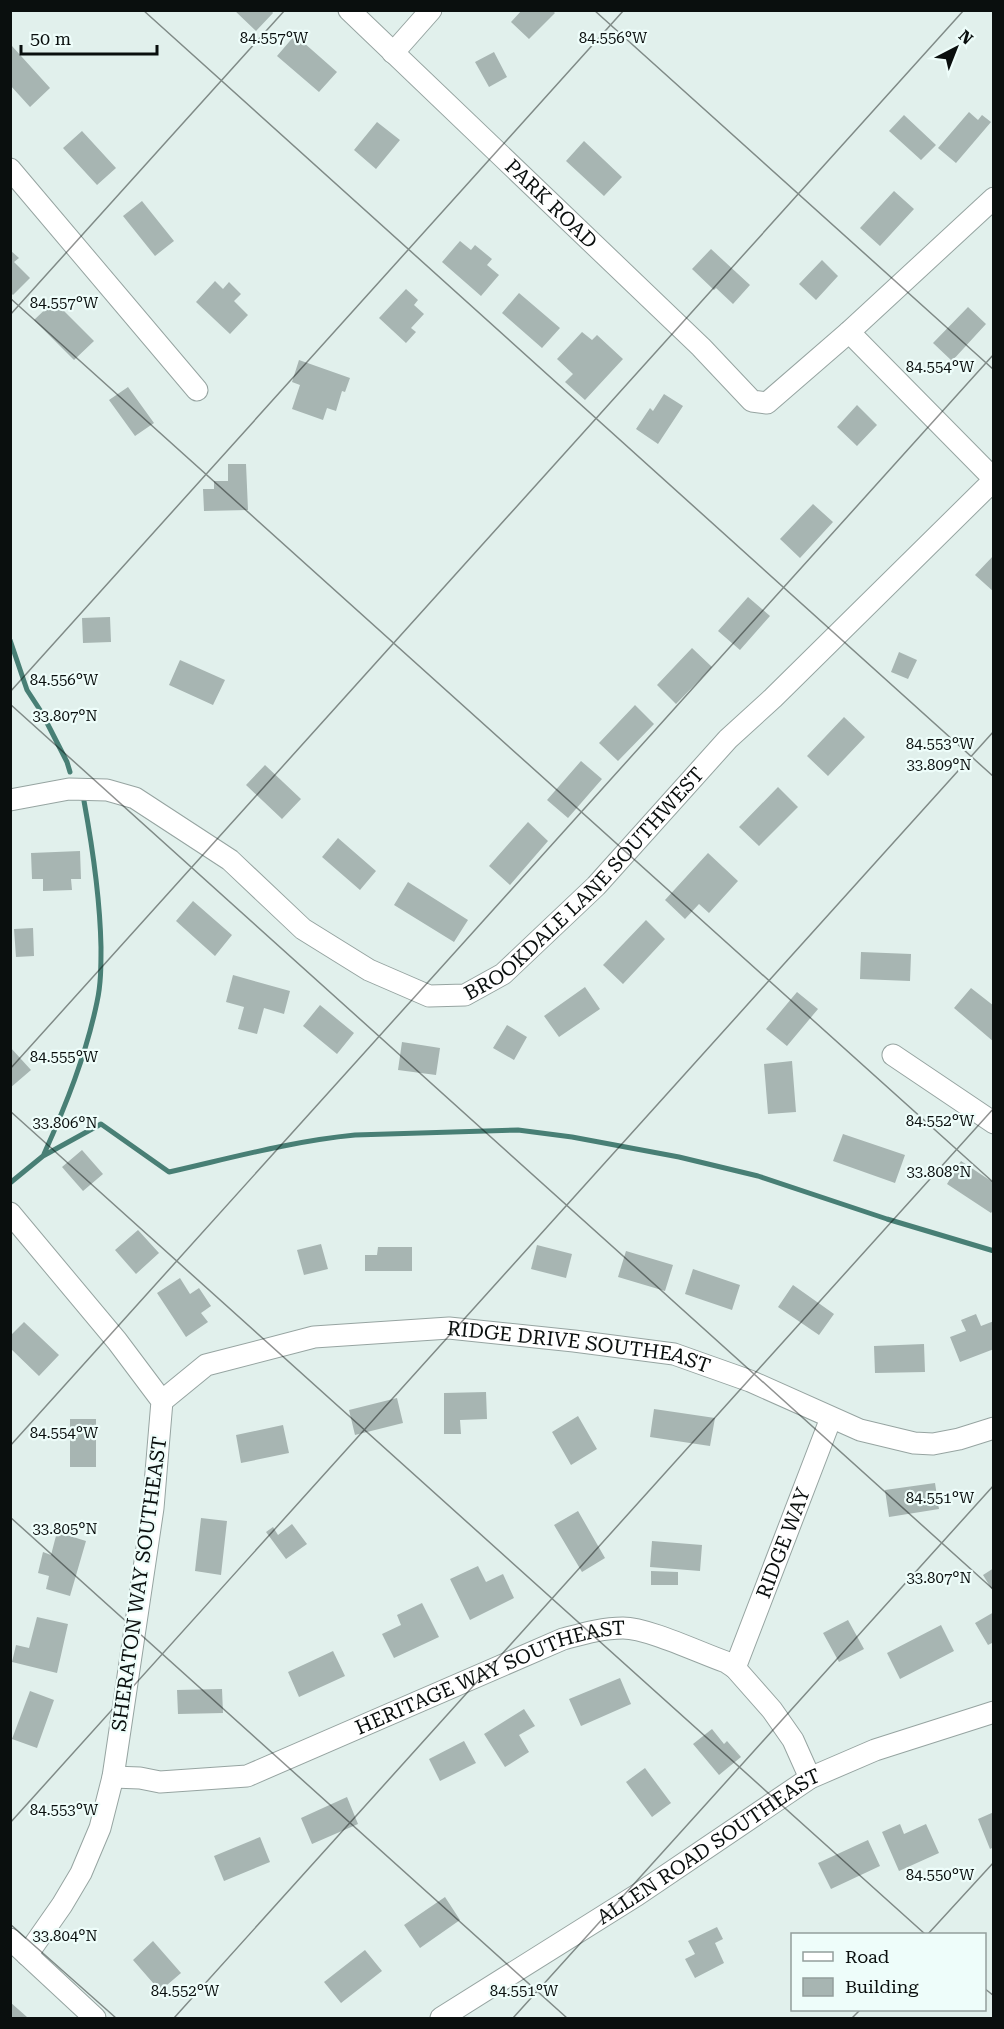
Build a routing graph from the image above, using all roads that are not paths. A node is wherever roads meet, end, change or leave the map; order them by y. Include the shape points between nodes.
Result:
1 (349, 10) edge
2 (431, 10) edge
3 (393, 52) junction
4 (10, 169) edge
5 (993, 198) edge
6 (849, 332) junction
7 (197, 390) dead end
8 (993, 479) edge
9 (10, 800) edge
10 (893, 1055) dead end
11 (993, 1123) edge
12 (10, 1213) edge
13 (162, 1401) junction
14 (831, 1418) junction
15 (993, 1428) edge
16 (735, 1668) junction
17 (993, 1712) edge
18 (113, 1777) junction
19 (810, 1778) junction
20 (10, 1939) edge
21 (27, 1955) junction
22 (95, 2019) edge
23 (441, 2019) edge

1 - 3 street, PARK ROAD
2 - 3 street
3 - 6 street, PARK ROAD via 701,347 752,401 767,403
4 - 7 street
5 - 6 street
6 - 8 street
8 - 9 street, BROOKDALE LANE SOUTHWEST via 728,739 596,886 503,974 465,994 429,996 369,970 303,929 230,860 135,798 107,790 69,789
10 - 11 street
12 - 13 street
13 - 14 street, RIDGE DRIVE SOUTHEAST via 207,1365 314,1337 449,1328 674,1354 750,1381
13 - 18 street, SHERATON WAY SOUTHEAST via 153,1508
14 - 15 street, RIDGE DRIVE SOUTHEAST via 860,1430 914,1443 933,1444
14 - 16 street, RIDGE WAY
16 - 18 street, HERITAGE WAY SOUTHEAST via 662,1638 625,1628 595,1630 562,1639 247,1776 160,1782
16 - 19 street, HERITAGE WAY SOUTHEAST via 793,1740
17 - 19 street, ALLEN ROAD SOUTHEAST via 875,1750
18 - 21 street, SHERATON WAY SOUTHEAST via 100,1828 81,1874
19 - 23 street, ALLEN ROAD SOUTHEAST via 637,1895
20 - 21 street
21 - 22 street

